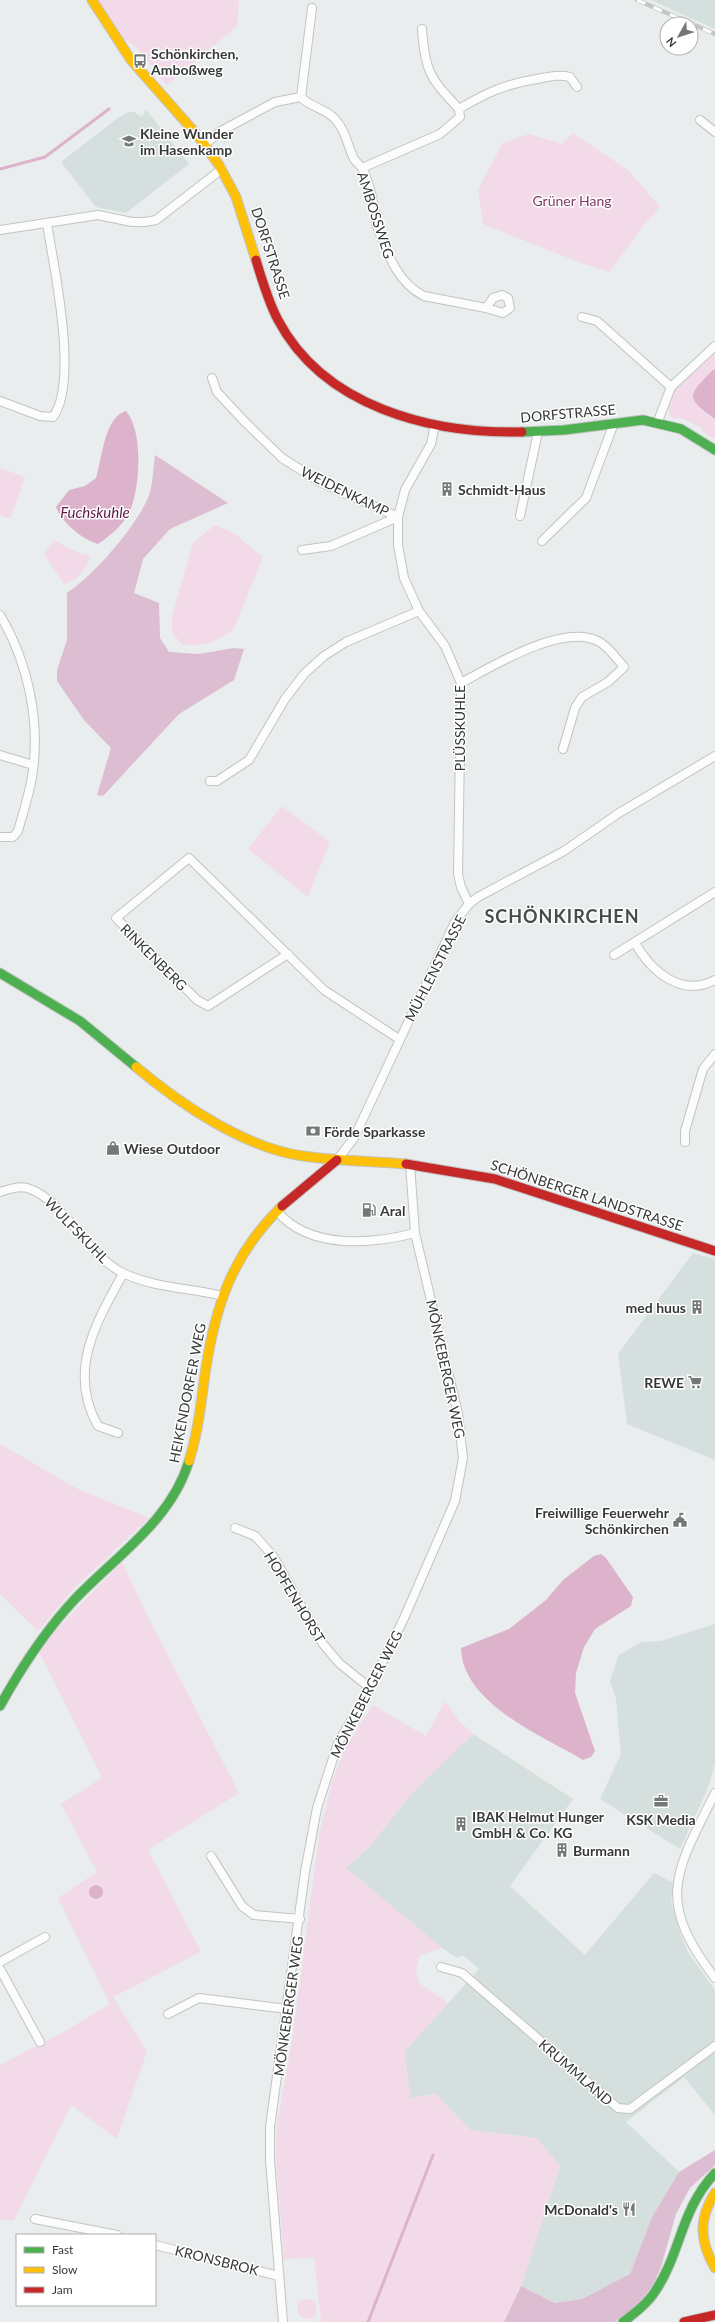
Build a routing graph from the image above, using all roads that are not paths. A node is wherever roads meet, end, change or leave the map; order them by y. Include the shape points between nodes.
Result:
1 (92, 0) edge
2 (312, 8) dead end
3 (422, 29) dead end
4 (577, 86) dead end
5 (301, 97) junction
6 (459, 109) junction
7 (700, 120) dead end
8 (715, 132) edge
9 (204, 145) junction
10 (362, 168) junction
11 (222, 169) junction
12 (47, 224) junction
13 (0, 230) edge
14 (486, 308) dead end
15 (582, 317) dead end
16 (715, 346) edge
17 (212, 378) dead end
18 (671, 387) junction
19 (0, 400) edge
20 (658, 421) junction
21 (614, 423) junction
22 (435, 425) junction
23 (538, 432) junction
24 (715, 450) edge
25 (398, 516) junction
26 (520, 516) dead end
27 (542, 541) dead end
28 (302, 550) dead end
29 (419, 611) junction
30 (0, 615) edge
31 (461, 683) junction
32 (564, 748) dead end
33 (0, 755) edge
34 (715, 756) edge
35 (33, 765) junction
36 (210, 780) dead end
37 (0, 837) edge
38 (715, 892) edge
39 (469, 904) junction
40 (635, 943) junction
41 (288, 954) junction
42 (614, 955) dead end
43 (0, 973) edge
44 (715, 980) edge
45 (399, 1039) junction
46 (715, 1054) edge
47 (685, 1142) dead end
48 (337, 1160) junction
49 (410, 1164) junction
50 (0, 1192) edge
51 (278, 1211) junction
52 (415, 1233) junction
53 (715, 1251) edge
54 (123, 1274) junction
55 (223, 1296) junction
56 (118, 1433) dead end
57 (235, 1528) dead end
58 (370, 1688) junction
59 (0, 1706) edge
60 (715, 1793) edge
61 (211, 1856) dead end
62 (300, 1919) junction
63 (45, 1937) dead end
64 (0, 1962) edge
65 (441, 1968) dead end
66 (0, 1969) edge
67 (715, 1978) edge
68 (287, 2009) junction
69 (168, 2014) dead end
70 (40, 2042) dead end
71 (715, 2046) edge
72 (715, 2173) edge
73 (715, 2193) edge
74 (35, 2219) dead end
75 (112, 2234) edge
76 (156, 2245) edge
77 (715, 2268) edge
78 (279, 2276) junction
79 (715, 2315) edge
80 (283, 2322) edge
81 (623, 2322) edge
82 (684, 2322) edge

1 - 9 main road, DORFSTRASSE via 137,67
2 - 5 street
3 - 6 street via 427,69 434,82
4 - 6 street via 570,77 560,75 510,84 488,92
5 - 9 street via 275,102 222,131
5 - 10 street, AMBOSSWEG via 307,104 322,109 334,118 343,130 354,160
6 - 10 street via 460,117 440,134
7 - 8 street
9 - 11 main road, DORFSTRASSE
10 - 14 street, AMBOSSWEG via 376,224 397,272 424,296
11 - 12 street via 156,220 132,222 98,215
11 - 22 main road, DORFSTRASSE via 244,213 262,280 278,319 290,338 312,364 372,406
12 - 13 street
12 - 19 street via 60,298 64,339 63,390 58,410 53,417 40,416
15 - 18 street via 597,321
16 - 18 street
17 - 25 street, WEIDENKAMP via 217,392 282,458 320,482
18 - 20 street
20 - 21 main road, DORFSTRASSE
20 - 24 main road, DORFSTRASSE via 677,425 704,440
21 - 23 main road, DORFSTRASSE
21 - 27 street via 586,498
22 - 23 main road, DORFSTRASSE
22 - 25 street, PLÜSSKUHLE via 431,444 405,490
23 - 26 street
25 - 28 street via 331,546
25 - 29 street, PLÜSSKUHLE via 398,545 404,578
29 - 31 street, PLÜSSKUHLE via 445,646
29 - 36 street via 346,642 324,656 304,674 285,699 249,760 216,781
30 - 35 street via 12,637 27,676 33,712
31 - 32 street via 525,648 574,638 589,637 600,642 624,667 608,682 582,697 575,708
31 - 39 street, PLÜSSKUHLE via 458,874
33 - 35 street
34 - 39 street, MÜHLENSTRASSE via 619,813 564,851
35 - 37 street via 32,779 18,831 13,837
38 - 40 street
39 - 45 street, MÜHLENSTRASSE via 455,922
40 - 42 street
40 - 44 street via 643,958 666,978 678,984 696,987
41 - 41 street, RINKENBERG via 189,858 116,918 196,1000 208,1006
41 - 45 street, RINKENBERG via 324,990
43 - 48 main road, SCHÖNBERGER LANDSTRASSE via 80,1021 104,1038 161,1088 212,1122 260,1144 302,1156
45 - 48 street, MÜHLENSTRASSE via 354,1138
46 - 47 street via 704,1069 685,1131
48 - 49 main road, SCHÖNBERGER LANDSTRASSE
48 - 51 main road, HEIKENDORFER WEG
49 - 52 street, MÖNKEBERGER WEG
49 - 53 main road, SCHÖNBERGER LANDSTRASSE via 495,1179
50 - 54 street, WULFSKUHL via 15,1187 29,1188 42,1194 94,1250
51 - 52 street via 296,1228 339,1240 372,1241
51 - 55 main road, HEIKENDORFER WEG via 261,1227 246,1249
52 - 58 street, MÖNKEBERGER WEG via 458,1414 463,1458 455,1501 405,1616
54 - 55 street, WULFSKUHL via 155,1284
54 - 56 street via 98,1320 85,1362 85,1390 89,1410 98,1426
55 - 59 main road, HEIKENDORFER WEG via 208,1354 188,1467 176,1494 159,1518 51,1624 20,1668
57 - 58 street, HOPFENHORST via 255,1536 273,1556 323,1644 339,1663
58 - 62 street, MÖNKEBERGER WEG via 338,1743 326,1774 308,1854
60 - 67 street via 684,1856 678,1876 676,1903 687,1938
61 - 62 street via 247,1912 254,1915
62 - 68 street, MÖNKEBERGER WEG
63 - 64 street
65 - 71 street, KRUMMLAND via 462,1973 618,2108 630,2109
66 - 70 street
68 - 69 street via 199,1998
68 - 78 street, MÖNKEBERGER WEG via 270,2127
72 - 81 main road via 704,2183 690,2205 668,2267 656,2290 640,2309
73 - 77 main road via 705,2211 701,2233 707,2255
74 - 75 street
76 - 78 street, KRONSBROK
78 - 80 street, MÖNKEBERGER WEG
79 - 82 main road

